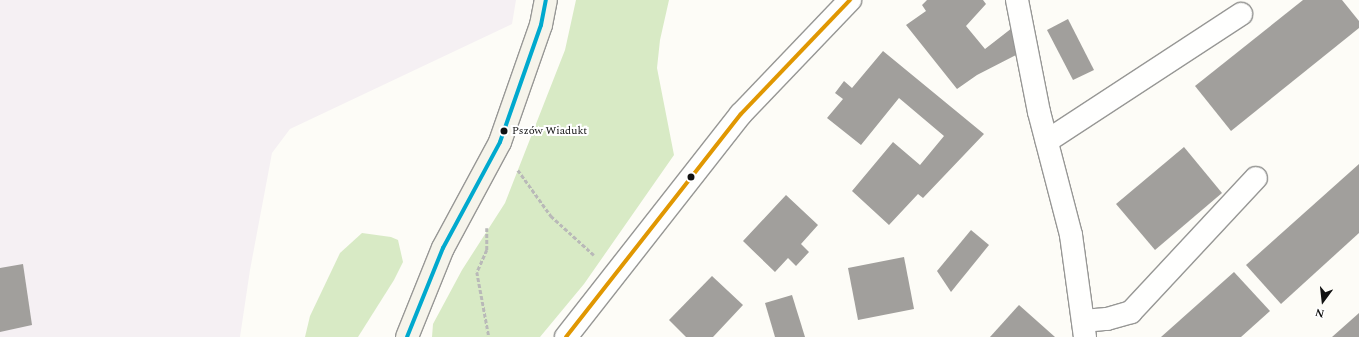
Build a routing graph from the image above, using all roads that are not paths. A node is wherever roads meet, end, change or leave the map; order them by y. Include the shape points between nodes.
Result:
1 (546, 0) edge
2 (850, 0) edge
3 (1017, 0) edge
4 (1241, 14) dead end
5 (1047, 141) junction
6 (1256, 178) dead end
7 (1084, 329) edge
8 (407, 337) edge
9 (566, 337) edge

1 - 8 main road via 541,25 500,142 443,248
2 - 9 street via 742,114
3 - 5 street
4 - 5 street
5 - 7 street via 1071,235
6 - 7 street via 1131,312

